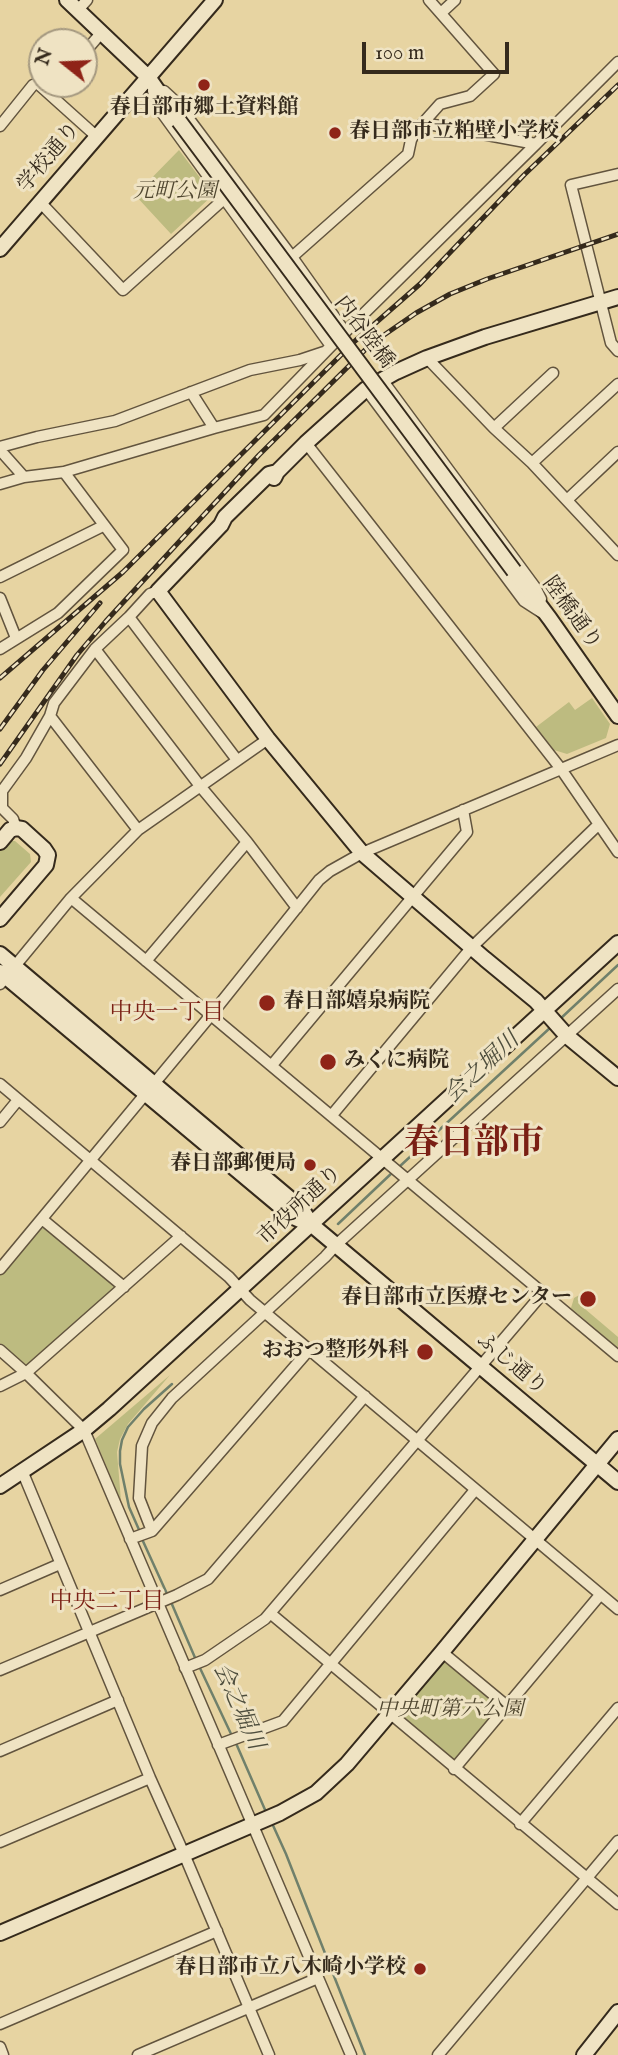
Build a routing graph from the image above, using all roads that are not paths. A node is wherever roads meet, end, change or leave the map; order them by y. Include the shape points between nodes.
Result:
1 (215, 0) edge
2 (429, 0) edge
3 (455, 0) edge
4 (77, 3) edge
5 (441, 13) junction
6 (102, 32) junction
7 (98, 37) edge
8 (618, 62) edge
9 (148, 77) junction
10 (28, 91) edge
11 (56, 98) edge
12 (423, 123) junction
13 (0, 126) edge
14 (96, 136) junction
15 (536, 144) junction
16 (618, 174) edge
17 (225, 198) junction
18 (40, 202) junction
19 (1, 244) edge
20 (292, 257) junction
21 (618, 297) edge
22 (602, 302) junction
23 (345, 332) junction
24 (329, 349) junction
25 (618, 351) edge
26 (426, 358) junction
27 (553, 373) dead end
28 (383, 381) junction
29 (618, 384) edge
30 (366, 389) junction
31 (191, 392) junction
32 (214, 428) junction
33 (494, 428) junction
34 (306, 443) junction
35 (0, 449) edge
36 (618, 452) edge
37 (532, 463) junction
38 (64, 472) junction
39 (24, 477) junction
40 (0, 484) edge
41 (567, 500) junction
42 (103, 526) junction
43 (618, 555) edge
44 (514, 571) joint
45 (0, 577) edge
46 (158, 591) junction
47 (0, 598) edge
48 (130, 617) junction
49 (550, 619) junction
50 (16, 638) junction
51 (0, 649) edge
52 (95, 649) junction
53 (50, 716) junction
54 (618, 716) edge
55 (268, 739) junction
56 (618, 745) edge
57 (237, 760) junction
58 (561, 769) junction
59 (200, 786) junction
60 (463, 810) junction
61 (598, 825) junction
62 (16, 828) junction
63 (138, 830) junction
64 (0, 842) edge
65 (247, 842) junction
66 (618, 852) edge
67 (362, 853) junction
68 (412, 897) junction
69 (71, 898) junction
70 (297, 908) junction
71 (0, 919) edge
72 (618, 943) edge
73 (472, 947) junction
74 (0, 954) edge
75 (146, 961) junction
76 (5, 975) edge
77 (618, 989) edge
78 (548, 1014) junction
79 (211, 1015) junction
80 (565, 1033) junction
81 (272, 1065) junction
82 (617, 1075) edge
83 (0, 1084) edge
84 (150, 1089) junction
85 (18, 1100) junction
86 (332, 1115) junction
87 (0, 1122) edge
88 (91, 1161) junction
89 (387, 1161) junction
90 (407, 1178) junction
91 (42, 1219) junction
92 (315, 1228) junction
93 (181, 1236) junction
94 (334, 1243) junction
95 (0, 1269) edge
96 (124, 1287) junction
97 (543, 1293) junction
98 (245, 1295) junction
99 (262, 1310) junction
100 (0, 1350) edge
101 (309, 1350) junction
102 (618, 1356) edge
103 (481, 1367) junction
104 (26, 1373) junction
105 (0, 1385) edge
106 (365, 1396) junction
107 (84, 1430) junction
108 (618, 1439) edge
109 (418, 1441) junction
110 (597, 1464) junction
111 (23, 1473) junction
112 (618, 1482) edge
113 (0, 1486) edge
114 (475, 1490) junction
115 (149, 1532) junction
116 (132, 1539) junction
117 (535, 1539) junction
118 (60, 1564) junction
119 (0, 1590) edge
120 (600, 1595) junction
121 (159, 1602) junction
122 (618, 1609) edge
123 (270, 1613) junction
124 (89, 1632) junction
125 (442, 1653) junction
126 (331, 1665) junction
127 (188, 1667) junction
128 (0, 1670) edge
129 (118, 1700) junction
130 (507, 1706) junction
131 (618, 1708) edge
132 (390, 1714) junction
133 (221, 1744) junction
134 (0, 1751) edge
135 (454, 1769) junction
136 (150, 1778) junction
137 (256, 1823) junction
138 (520, 1824) junction
139 (618, 1841) edge
140 (0, 1842) edge
141 (184, 1854) junction
142 (587, 1878) junction
143 (618, 1904) edge
144 (217, 1931) junction
145 (0, 1933) edge
146 (318, 1978) junction
147 (249, 2007) junction
148 (618, 2012) edge
149 (0, 2024) edge
150 (0, 2047) edge
151 (3, 2055) edge
152 (138, 2055) edge
153 (269, 2055) edge
154 (351, 2055) edge
155 (438, 2055) edge
156 (584, 2055) edge

1 - 9 street, 学校通り
2 - 5 street
3 - 5 street
4 - 6 street, 内谷陸橋
5 - 12 street via 494,74 470,96 440,104
6 - 7 street
6 - 9 street, 内谷陸橋
8 - 15 street
9 - 14 street, 学校通り
9 - 17 street via 160,110
9 - 20 street via 177,103
9 - 44 street, 内谷陸橋, bridge
10 - 13 street
11 - 14 street
12 - 15 street
12 - 20 street via 408,154
14 - 18 street, 学校通り
15 - 23 street
16 - 22 street via 571,185
17 - 18 street via 123,290
17 - 24 street
18 - 19 street, 学校通り
20 - 23 street
21 - 22 street
22 - 25 street via 611,343
22 - 26 street
23 - 24 street
24 - 31 street
24 - 32 street via 264,415
26 - 28 street
26 - 33 street
27 - 33 street
28 - 30 street
28 - 49 street via 535,587
29 - 37 street
30 - 34 street
30 - 49 street via 524,601
31 - 32 street
31 - 35 street via 115,421
32 - 38 street
33 - 37 street
34 - 46 street via 268,486 220,525
34 - 58 street
35 - 39 street
36 - 41 street
37 - 41 street
38 - 39 street
38 - 42 street
39 - 40 street
41 - 43 street
42 - 45 street
42 - 50 street via 123,550 58,613
44 - 49 street, 陸橋通り
46 - 48 street
46 - 55 street
47 - 50 street
48 - 52 street
48 - 57 street
49 - 54 street, 陸橋通り
50 - 51 street
52 - 53 street
52 - 59 street
53 - 62 street via 2,790 2,808
53 - 63 street
55 - 57 street
55 - 67 street
56 - 58 street
57 - 59 street
58 - 60 street
58 - 61 street
59 - 63 street
59 - 65 street
60 - 67 street
60 - 68 street via 467,832
61 - 66 street
61 - 73 street
62 - 64 street
62 - 71 street via 44,849 47,865
63 - 69 street
65 - 70 street
65 - 75 street
67 - 68 street
67 - 70 street via 319,880
68 - 73 street
68 - 81 street
69 - 75 street
69 - 76 street
70 - 79 street
72 - 78 street, 市役所通り
73 - 78 street
73 - 86 street
74 - 76 street, ふじ通り
75 - 79 street
76 - 84 street, ふじ通り
77 - 80 street
78 - 80 street
78 - 89 street, 市役所通り
79 - 81 street
79 - 84 street
80 - 82 street
80 - 90 street
81 - 86 street
83 - 85 street
84 - 88 street
84 - 92 street, ふじ通り via 301,1208
85 - 87 street
85 - 88 street
86 - 89 street
88 - 91 street
88 - 93 street
89 - 90 street
89 - 92 street, 市役所通り
90 - 94 street
90 - 97 street
91 - 95 street
91 - 96 street
92 - 94 street, ふじ通り
92 - 98 street, 市役所通り
93 - 96 street
93 - 98 street
94 - 99 street via 326,1256
94 - 103 street, ふじ通り
96 - 104 street
97 - 102 street
97 - 103 street
98 - 99 street
98 - 107 street, 市役所通り
99 - 101 street
99 - 115 street via 152,1423 142,1446 139,1498
100 - 104 street
101 - 106 street
101 - 115 street
103 - 109 street
103 - 110 street, ふじ通り
104 - 105 street
104 - 107 street
106 - 109 street
106 - 121 street via 208,1579
107 - 111 street, 市役所通り
107 - 116 street
108 - 110 street
109 - 114 street
109 - 123 street
110 - 112 street, ふじ通り
110 - 117 street
111 - 113 street, 市役所通り
111 - 118 street
114 - 117 street
114 - 126 street
115 - 116 street
116 - 121 street
117 - 120 street
117 - 125 street
118 - 119 street
118 - 124 street
120 - 122 street
120 - 130 street
121 - 124 street
121 - 127 street
123 - 126 street
123 - 127 street via 205,1660
124 - 128 street
124 - 129 street
125 - 130 street
125 - 132 street
126 - 132 street
126 - 133 street via 283,1721
127 - 133 street
129 - 134 street
129 - 136 street
130 - 135 street
131 - 138 street
132 - 135 street
132 - 137 street via 330,1781 303,1801
133 - 137 street
135 - 138 street
136 - 140 street
136 - 141 street
137 - 141 street
137 - 146 street
138 - 142 street
139 - 142 street
141 - 144 street
141 - 145 street
142 - 143 street
142 - 155 street
144 - 147 street
144 - 149 street
146 - 147 street
146 - 154 street
147 - 152 street
147 - 153 street
148 - 156 street
150 - 151 street

